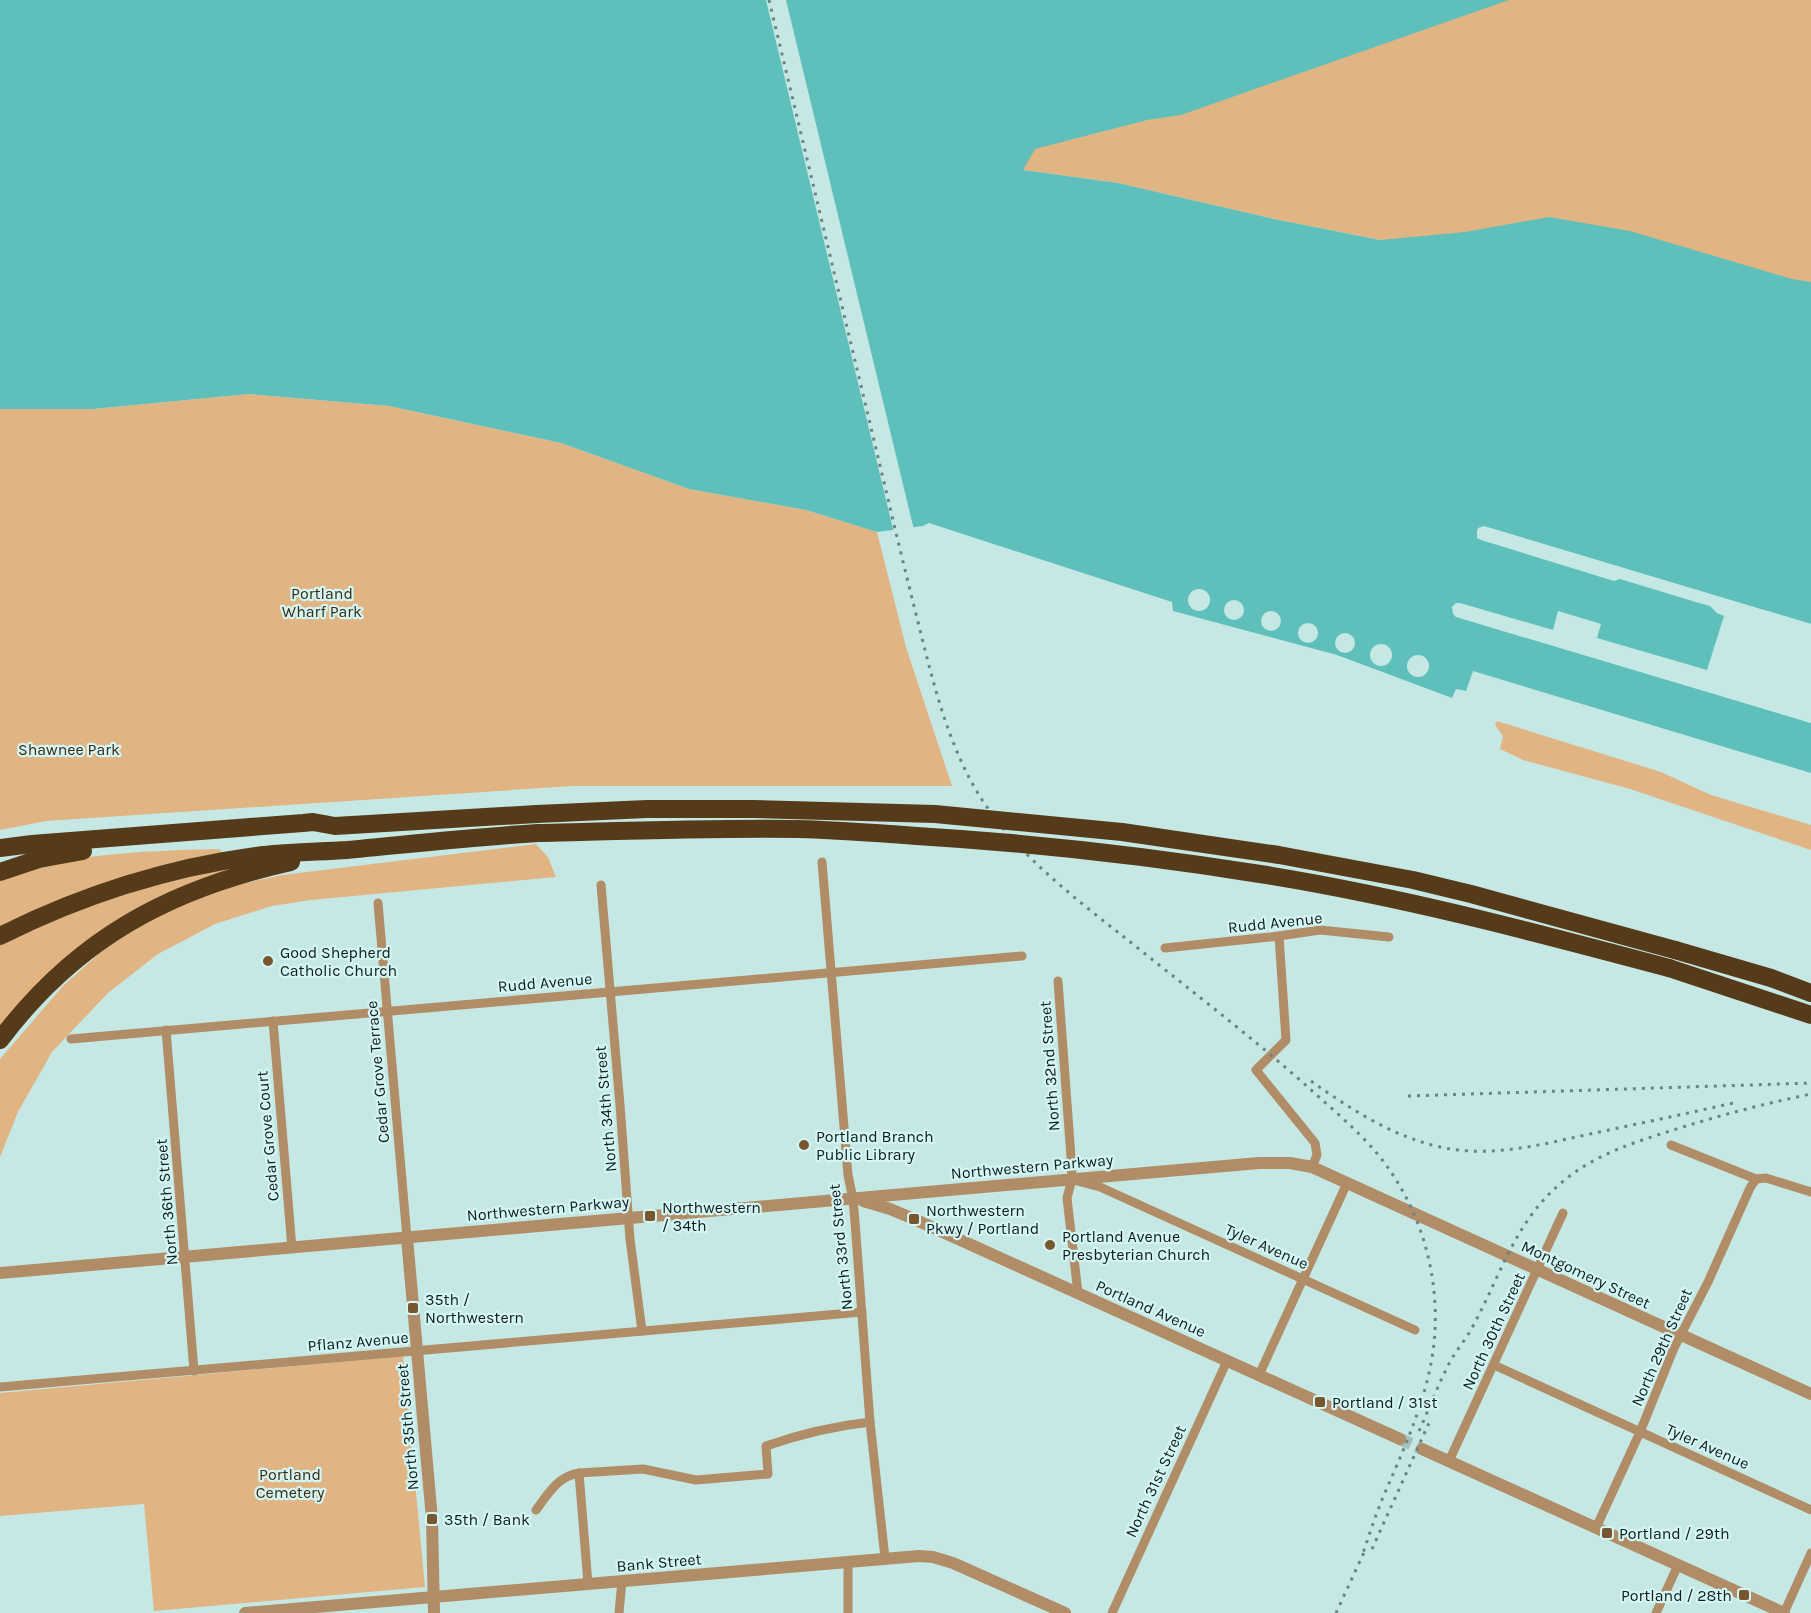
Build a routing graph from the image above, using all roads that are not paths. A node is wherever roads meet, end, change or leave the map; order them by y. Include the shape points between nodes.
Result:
1 (414, 821) junction
2 (335, 826) junction
3 (0, 848) edge
4 (344, 850) junction
5 (822, 862) dead end
6 (0, 872) edge
7 (601, 885) dead end
8 (378, 903) dead end
9 (0, 930) edge
10 (0, 936) edge
11 (1279, 936) junction
12 (1389, 937) dead end
13 (1165, 948) dead end
14 (1022, 956) dead end
15 (831, 972) junction
16 (1058, 981) dead end
17 (610, 992) junction
18 (1811, 993) edge
19 (387, 1011) junction
20 (1811, 1015) edge
21 (273, 1022) junction
22 (166, 1030) junction
23 (71, 1039) dead end
24 (0, 1040) edge
25 (1671, 1145) dead end
26 (1312, 1167) junction
27 (1072, 1179) junction
28 (1756, 1179) junction
29 (1347, 1183) junction
30 (1811, 1191) edge
31 (853, 1199) junction
32 (1563, 1213) dead end
33 (628, 1218) junction
34 (407, 1238) junction
35 (292, 1248) junction
36 (186, 1257) junction
37 (1537, 1270) junction
38 (0, 1273) edge
39 (1302, 1278) junction
40 (1078, 1293) junction
41 (862, 1312) junction
42 (1415, 1330) dead end
43 (642, 1331) junction
44 (1680, 1335) junction
45 (417, 1350) junction
46 (1227, 1361) junction
47 (1494, 1365) junction
48 (194, 1371) junction
49 (1259, 1375) junction
50 (0, 1387) edge
51 (1811, 1394) edge
52 (870, 1422) junction
53 (1640, 1432) junction
54 (1401, 1439) tunnel mouth
55 (1422, 1449) tunnel mouth
56 (1449, 1461) junction
57 (579, 1473) junction
58 (536, 1510) dead end
59 (1811, 1510) edge
60 (1596, 1528) junction
61 (1811, 1553) edge
62 (885, 1558) junction
63 (848, 1562) junction
64 (1678, 1565) junction
65 (622, 1581) junction
66 (588, 1584) junction
67 (435, 1597) junction
68 (245, 1613) edge
69 (434, 1613) edge
70 (619, 1613) edge
71 (848, 1613) edge
72 (1065, 1613) edge
73 (1112, 1613) edge
74 (1656, 1613) edge
75 (1784, 1613) edge

1 - 2 highway
1 - 9 highway via 160,870 92,891
1 - 18 highway, bridge via 647,809 753,809 914,814 1122,832 1413,880 1675,950
2 - 3 highway via 313,822
2 - 6 highway via 314,833 72,853
4 - 10 highway via 254,856 163,874 81,900
4 - 20 highway, bridge via 538,833 798,829 964,838 1102,852 1260,874 1505,924 1670,968
4 - 24 highway via 231,877 138,916 59,975 34,998
5 - 15 street, North 33rd Street
7 - 17 street, North 34th Street
8 - 19 street, Cedar Grove Terrace
11 - 12 street, Rudd Avenue via 1320,930
11 - 13 street, Rudd Avenue
11 - 26 street via 1286,1040 1256,1070 1315,1143 1317,1155
14 - 15 street, Rudd Avenue
15 - 17 street, Rudd Avenue
15 - 31 street, North 33rd Street
16 - 27 street, North 32nd Street
17 - 19 street, Rudd Avenue
17 - 33 street, North 34th Street
19 - 21 street, Rudd Avenue
19 - 34 street, Cedar Grove Terrace
21 - 22 street, Rudd Avenue
21 - 35 street, Cedar Grove Court
22 - 23 street, Rudd Avenue
22 - 36 street, North 36th Street
25 - 28 street
26 - 27 street, Northwestern Parkway via 1259,1163
26 - 29 street, Northwestern Parkway
27 - 31 street, Northwestern Parkway
27 - 39 street, Tyler Avenue via 1100,1187
27 - 40 street, North 32nd Street via 1067,1198
28 - 30 street via 1766,1178
28 - 44 street, North 29th Street
29 - 37 street, Montgomery Street
29 - 39 street
31 - 33 street, Northwestern Parkway
31 - 40 street, Portland Avenue via 890,1209
31 - 41 street, North 33rd Street
32 - 37 street, North 30th Street
33 - 34 street, Northwestern Parkway
33 - 43 street, North 34th Street
34 - 35 street, Northwestern Parkway
34 - 45 street, North 35th Street
35 - 36 street, Northwestern Parkway
36 - 38 street, Northwestern Parkway
36 - 48 street, North 36th Street
37 - 44 street, Montgomery Street
37 - 47 street, North 30th Street
39 - 42 street, Tyler Avenue
39 - 49 street
40 - 46 street, Portland Avenue
41 - 43 street, Pflanz Avenue
41 - 52 street, North 33rd Street
43 - 45 street, Pflanz Avenue
44 - 51 street, Montgomery Street
44 - 53 street, North 29th Street
45 - 48 street, Pflanz Avenue
45 - 67 street, North 35th Street
46 - 49 street, Portland Avenue
46 - 73 street, North 31st Street
47 - 53 street, Tyler Avenue
47 - 56 street, North 30th Street
48 - 50 street, Pflanz Avenue
49 - 54 street, Portland Avenue
52 - 57 street via 766,1446 768,1474 696,1480 642,1469
52 - 62 street, North 33rd Street
53 - 59 street, Tyler Avenue
53 - 60 street, North 29th Street
55 - 56 street
56 - 60 street
57 - 58 street via 557,1482
57 - 66 street
60 - 64 street
61 - 75 street
62 - 63 street, Bank Street
62 - 72 street, Bank Street via 933,1557 953,1563
63 - 65 street, Bank Street
63 - 71 street
64 - 74 street
64 - 75 street
65 - 66 street, Bank Street
65 - 70 street
66 - 67 street, Bank Street
67 - 68 street, Bank Street
67 - 69 street, North 35th Street

